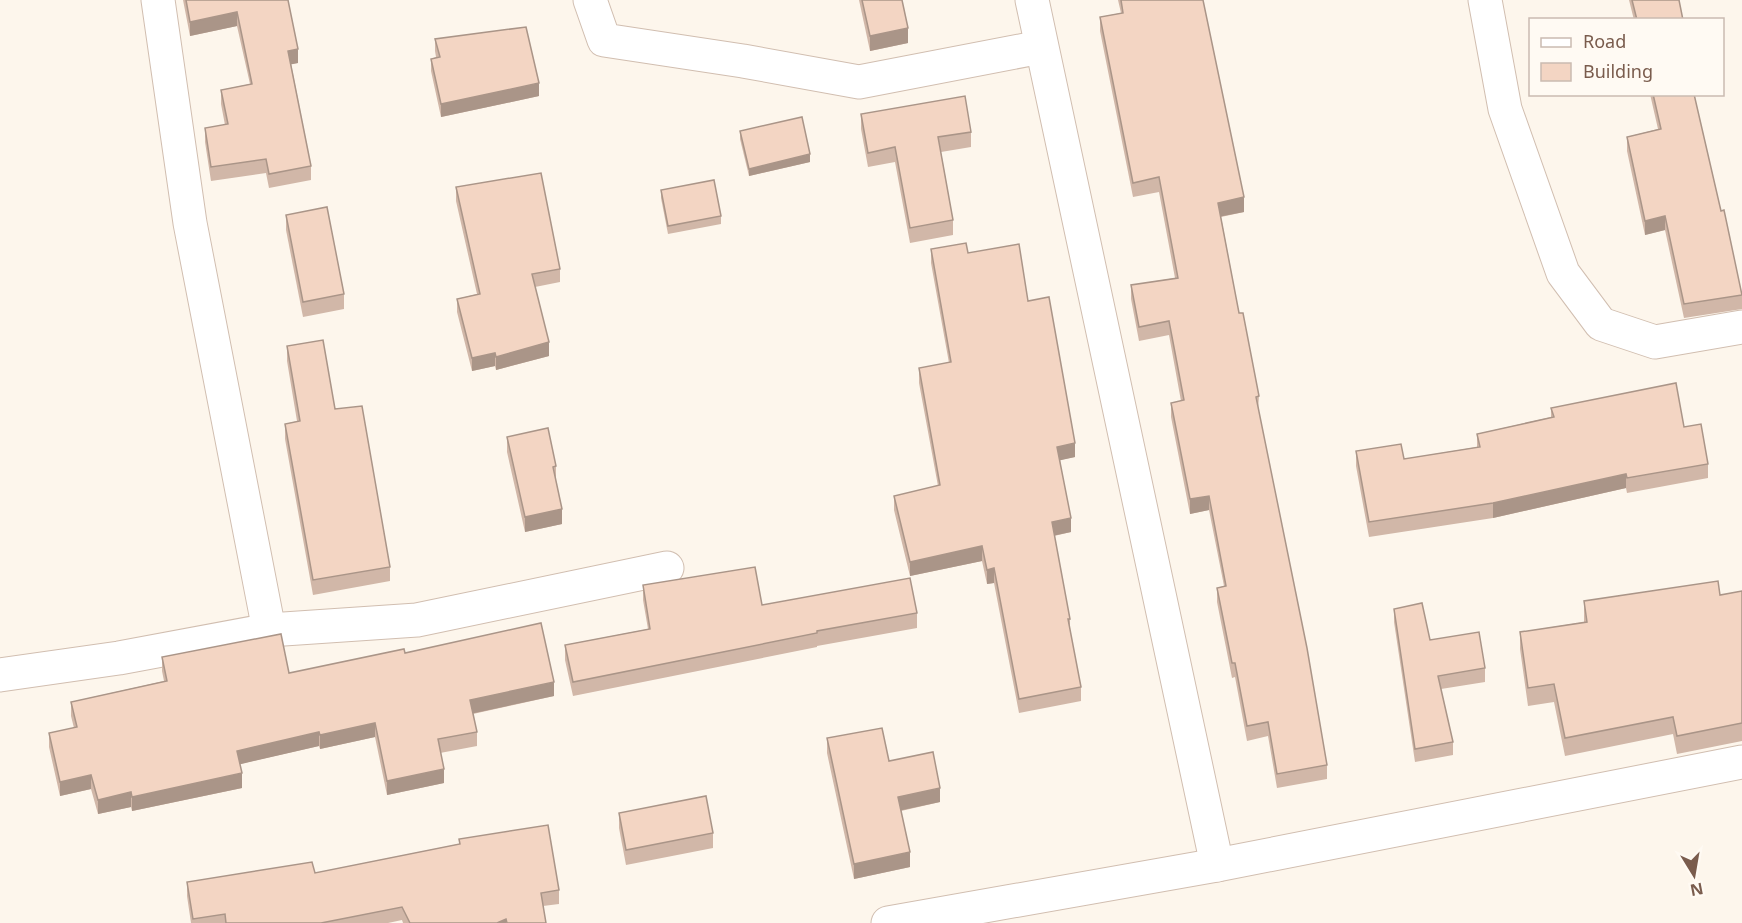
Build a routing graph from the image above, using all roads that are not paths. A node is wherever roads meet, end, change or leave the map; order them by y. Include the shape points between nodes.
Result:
1 (158, 0) edge
2 (590, 0) edge
3 (1032, 0) edge
4 (1485, 0) edge
5 (1041, 47) junction
6 (1742, 327) edge
7 (667, 568) dead end
8 (269, 630) junction
9 (0, 675) edge
10 (1742, 762) edge
11 (1217, 865) junction
12 (888, 923) edge

1 - 8 street via 190,223
2 - 5 street via 604,40 859,82
3 - 5 street
4 - 6 street via 1505,109 1563,273 1600,324 1654,342
5 - 11 street
7 - 8 street via 417,620
8 - 9 street
10 - 11 street
11 - 12 street

